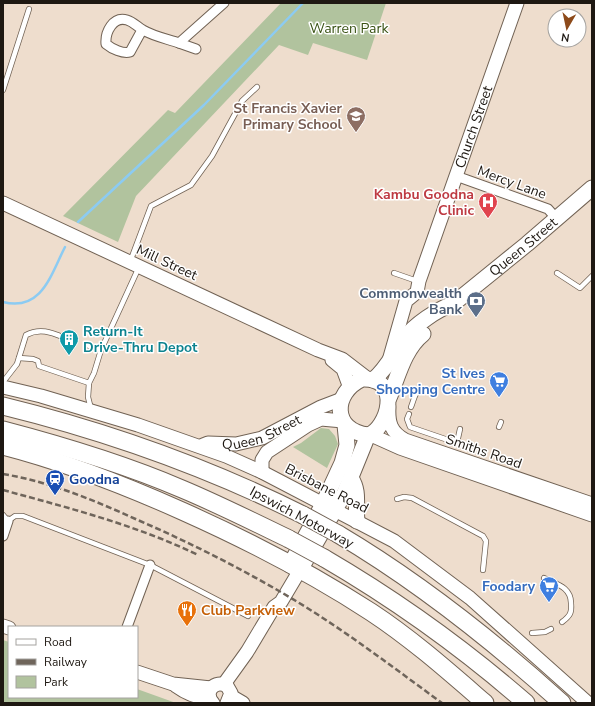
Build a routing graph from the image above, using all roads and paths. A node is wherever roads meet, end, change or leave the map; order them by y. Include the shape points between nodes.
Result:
1 (224, 3) edge
2 (517, 3) edge
3 (29, 9) dead end
4 (142, 30) dead end
5 (179, 43) junction
6 (196, 49) dead end
7 (258, 87) dead end
8 (3, 90) edge
9 (456, 176) junction
10 (592, 188) edge
11 (3, 203) edge
12 (556, 218) junction
13 (134, 264) junction
14 (394, 273) dead end
15 (558, 273) dead end
16 (592, 276) edge
17 (418, 287) junction
18 (453, 304) junction
19 (73, 341) dead end
20 (89, 346) dead end
21 (101, 350) junction
22 (318, 350) junction
23 (20, 358) junction
24 (389, 362) junction
25 (370, 379) junction
26 (3, 382) edge
27 (89, 383) junction
28 (3, 387) edge
29 (427, 389) dead end
30 (346, 394) junction
31 (389, 402) junction
32 (3, 406) edge
33 (411, 407) dead end
34 (91, 411) junction
35 (409, 414) dead end
36 (344, 423) junction
37 (460, 429) dead end
38 (3, 430) edge
39 (369, 435) junction
40 (3, 446) edge
41 (199, 446) junction
42 (262, 472) junction
43 (351, 478) junction
44 (510, 482) junction
45 (397, 499) dead end
46 (592, 504) edge
47 (328, 507) junction
48 (592, 515) edge
49 (6, 518) edge
50 (357, 521) junction
51 (3, 536) edge
52 (150, 565) junction
53 (295, 567) junction
54 (483, 570) dead end
55 (544, 578) dead end
56 (248, 616) dead end
57 (562, 622) dead end
58 (127, 626) edge
59 (551, 629) dead end
60 (532, 633) dead end
61 (138, 672) edge
62 (224, 684) junction
63 (211, 697) edge
64 (229, 700) edge
65 (243, 703) edge
66 (485, 703) edge
67 (526, 703) edge
68 (562, 703) edge
69 (588, 703) edge

1 - 5 street
2 - 9 street, Church Street
3 - 8 lane
4 - 5 street
5 - 6 street
7 - 13 lane via 242,101 212,156 191,185 151,206
9 - 12 street, Mercy Lane via 548,210
9 - 17 street, Church Street
10 - 12 main road, Queen Street
11 - 13 street, Mill Street
12 - 18 main road, Queen Street
13 - 21 lane
13 - 22 street, Mill Street
14 - 17 lane
15 - 16 lane via 580,288
17 - 24 street, Church Street via 406,301
18 - 24 main road, Queen Street via 441,308 406,336
18 - 31 main road, Queen Street via 446,314 416,339 406,356
19 - 23 lane via 44,330 35,330 26,335
20 - 21 lane
21 - 27 lane
22 - 25 street, Mill Street via 336,355
22 - 30 street, Mill Street via 343,369
23 - 26 lane
23 - 27 lane via 33,359 38,361 39,366
24 - 25 main road, Queen Street
25 - 30 main road via 357,382
25 - 31 main road via 379,382 385,388
27 - 34 lane
28 - 34 street, Brisbane Road
29 - 33 lane via 417,390
30 - 36 main road via 340,410
30 - 41 street, Queen Street via 262,438 236,444 208,443
31 - 39 main road via 381,422
31 - 44 street, Smiths Road via 389,425 395,434
32 - 68 highway, Ipswich Motorway, bridge via 64,421 163,453 248,488 303,515 338,534 435,598 515,660
34 - 41 street, Brisbane Road
35 - 37 lane via 407,419 410,427 451,441 458,438
36 - 39 main road via 356,433
36 - 42 street, Queen Street via 321,418 308,425 267,452 262,460
36 - 47 main road via 347,445
38 - 67 highway, Ipswich Motorway, bridge via 75,450 146,475 289,539 324,558 429,625
39 - 43 main road
39 - 44 street, Smiths Road via 400,448
40 - 53 highway via 75,468 146,495 215,526
41 - 42 street, Brisbane Road
42 - 47 street, Brisbane Road
43 - 47 main road
43 - 50 main road via 357,488
44 - 46 street, Smiths Road
44 - 48 street, Smiths Road
45 - 54 lane via 412,498 483,536 486,540
47 - 50 street, Brisbane Road
47 - 53 main road
49 - 51 street
49 - 52 lane via 23,516
50 - 69 street, Brisbane Road via 394,541 459,590
52 - 56 lane
52 - 58 street
53 - 62 street via 274,598 274,607 247,652
53 - 66 highway via 394,628
55 - 57 lane via 568,590 571,596 572,612
59 - 60 lane
61 - 63 street via 173,684 186,693 201,698
62 - 63 street via 217,684
62 - 64 street via 230,689
64 - 65 street

